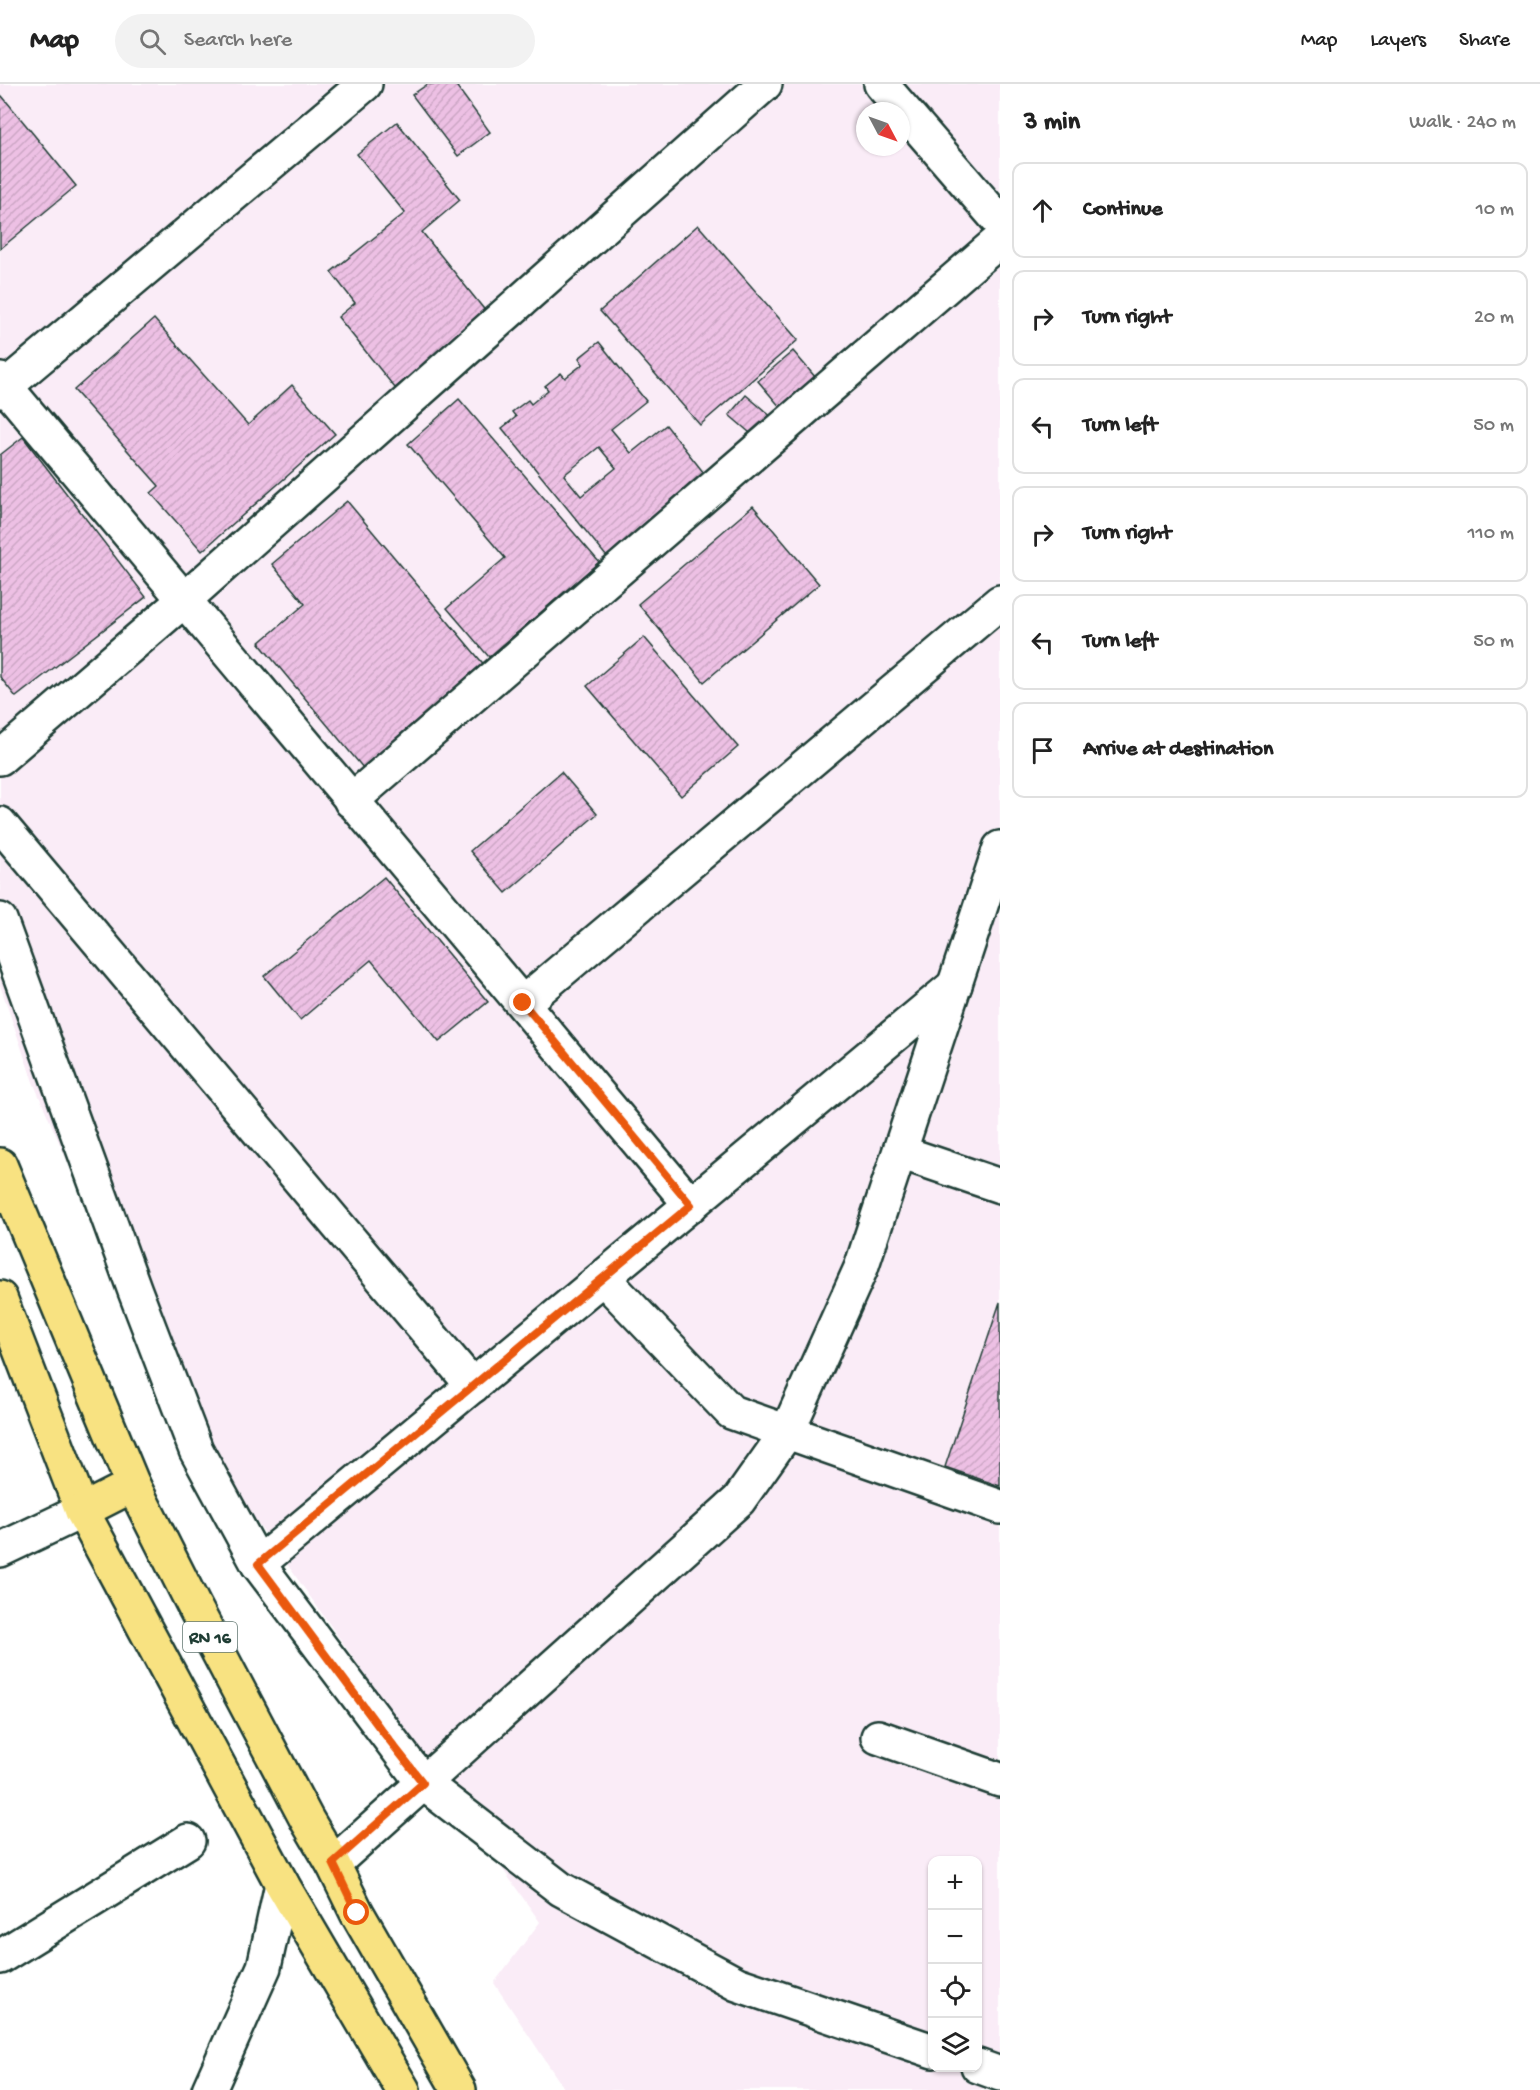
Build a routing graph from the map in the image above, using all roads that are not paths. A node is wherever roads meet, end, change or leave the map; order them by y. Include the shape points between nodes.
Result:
1 (365, 84) edge
2 (765, 84) edge
3 (881, 84) edge
4 (1000, 222) edge
5 (1000, 240) edge
6 (2, 386) edge
7 (183, 601) junction
8 (1000, 602) edge
9 (0, 758) edge
10 (351, 801) junction
11 (0, 824) edge
12 (1000, 848) edge
13 (0, 920) edge
14 (955, 985) junction
15 (523, 1003) junction
16 (900, 1152) junction
17 (0, 1165) edge
18 (1000, 1186) edge
19 (691, 1205) junction
20 (603, 1278) junction
21 (0, 1298) edge
22 (472, 1386) junction
23 (787, 1432) junction
24 (133, 1485) junction
25 (1000, 1507) edge
26 (82, 1511) junction
27 (0, 1550) edge
28 (258, 1564) junction
29 (878, 1737) dead end
30 (1000, 1780) edge
31 (423, 1783) junction
32 (188, 1841) dead end
33 (333, 1863) junction
34 (282, 1884) junction
35 (0, 1957) edge
36 (928, 2049) edge
37 (982, 2067) edge
38 (1000, 2074) edge
39 (209, 2090) edge
40 (403, 2090) edge
41 (459, 2090) edge

1 - 6 street
2 - 7 street
3 - 4 street
5 - 10 street
6 - 7 street
7 - 9 street
7 - 10 street
8 - 15 street
10 - 15 street
11 - 22 street
12 - 14 street
13 - 28 street via 196,1449
14 - 16 street
14 - 19 street
15 - 19 street
16 - 18 street
16 - 23 street via 861,1268
17 - 24 main road, RN 16
19 - 20 street
20 - 22 street
20 - 23 street via 731,1412
21 - 26 main road, RN 16
22 - 28 street
23 - 25 street
23 - 31 street via 739,1500
24 - 26 main road
24 - 33 main road, RN 16
26 - 27 street
26 - 34 main road, RN 16
28 - 31 street
29 - 30 street
31 - 33 street
31 - 36 street via 561,1889 737,1984
32 - 35 street
33 - 41 main road, RN 16 via 357,1913
34 - 39 street via 264,1967
34 - 40 main road, RN 16
37 - 38 street

